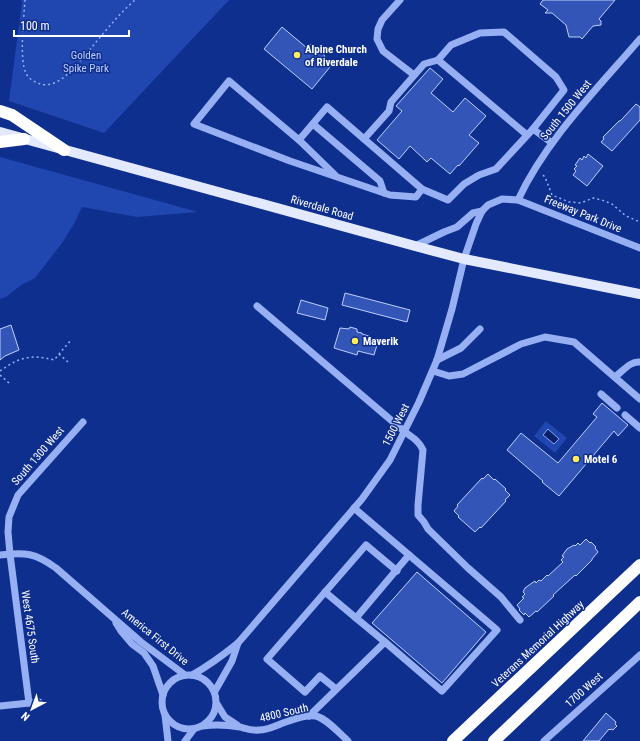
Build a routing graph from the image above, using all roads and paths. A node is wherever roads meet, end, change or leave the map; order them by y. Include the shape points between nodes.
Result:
1 (25, 0) edge
2 (135, 0) edge
3 (400, 0) edge
4 (640, 40) edge
5 (438, 60) junction
6 (414, 75) junction
7 (0, 111) edge
8 (313, 124) junction
9 (533, 129) junction
10 (0, 132) edge
11 (527, 135) junction
12 (24, 139) junction
13 (364, 139) junction
14 (299, 140) junction
15 (0, 142) edge
16 (552, 143) junction
17 (64, 150) junction
18 (543, 175) dead end
19 (336, 176) junction
20 (422, 188) junction
21 (384, 192) junction
22 (518, 200) junction
23 (482, 211) junction
24 (640, 222) edge
25 (415, 246) junction
26 (640, 248) edge
27 (464, 259) junction
28 (640, 294) edge
29 (257, 306) dead end
30 (480, 329) dead end
31 (71, 340) dead end
32 (59, 354) junction
33 (437, 360) junction
34 (68, 362) dead end
35 (640, 362) edge
36 (0, 371) edge
37 (433, 371) junction
38 (0, 375) edge
39 (616, 377) junction
40 (9, 383) dead end
41 (601, 394) dead end
42 (640, 399) edge
43 (617, 408) dead end
44 (625, 415) dead end
45 (82, 422) dead end
46 (640, 428) edge
47 (405, 432) junction
48 (354, 508) junction
49 (10, 554) junction
50 (0, 555) edge
51 (410, 555) junction
52 (640, 565) edge
53 (397, 570) junction
54 (325, 592) junction
55 (640, 602) edge
56 (112, 616) junction
57 (356, 618) junction
58 (520, 620) dead end
59 (385, 642) junction
60 (238, 643) junction
61 (640, 655) edge
62 (188, 675) junction
63 (336, 690) junction
64 (215, 691) junction
65 (163, 696) junction
66 (39, 702) dead end
67 (29, 703) junction
68 (217, 704) junction
69 (0, 706) edge
70 (164, 713) junction
71 (309, 716) junction
72 (202, 726) junction
73 (240, 727) junction
74 (194, 729) junction
75 (548, 740) edge
76 (168, 741) edge
77 (185, 741) edge
78 (348, 741) edge
79 (453, 741) edge
80 (494, 741) edge

1 - 2 path via 23,64 30,78 43,85 52,84 66,76
3 - 6 street via 382,20 377,39 382,51
4 - 16 street, South 1500 West
5 - 6 street via 424,64
5 - 9 street via 451,45 480,33 504,32 556,77 564,90
5 - 11 street
6 - 13 street via 391,102 389,111
7 - 17 highway via 12,115
8 - 13 street via 327,107
8 - 14 street
8 - 21 street via 380,181
9 - 11 street
9 - 16 street
10 - 12 main road, Riverdale Road
11 - 20 street via 496,169 464,184 448,200
12 - 15 highway
12 - 17 main road, Riverdale Road
13 - 20 street
14 - 19 street
14 - 19 street via 229,81 194,124
16 - 22 street, South 1500 West via 525,184
17 - 25 main road, Riverdale Road
18 - 24 path via 552,195 570,202 581,203 593,198 602,200
19 - 21 street
20 - 21 street via 416,197 390,195
22 - 23 street via 502,199
22 - 26 street, Freeway Park Drive
23 - 25 street via 473,213 457,226
23 - 27 street, 1500 West
25 - 27 main road, Riverdale Road
27 - 28 main road, Riverdale Road
27 - 33 street, 1500 West
29 - 47 street
30 - 33 street via 461,348
31 - 32 path
32 - 34 path
32 - 36 path via 54,360 42,357 25,358
33 - 37 street, 1500 West
35 - 39 street via 630,364
37 - 39 street via 449,376 463,374 521,344 545,337 574,342
37 - 47 street, 1500 West
38 - 40 path
39 - 42 street
41 - 43 street
44 - 46 street
45 - 49 street, South 1300 West via 18,495 9,517
47 - 48 street, 1500 West via 390,460
47 - 58 street via 420,444 422,450 418,515 428,529 501,597
48 - 51 street
48 - 60 street, 1500 West
49 - 50 street, America First Drive
49 - 56 street, America First Drive via 23,553 44,560
49 - 67 street, West 4675 South
51 - 53 street
51 - 59 street via 497,630 442,691
52 - 79 highway, Veterans Memorial Highway
53 - 54 street via 366,545
53 - 57 street
54 - 57 street
54 - 63 street via 267,659 305,692 320,676
55 - 80 highway
56 - 62 street, America First Drive via 141,642
56 - 65 street, America First Drive via 120,631 144,653 153,666
57 - 59 street
59 - 63 street
60 - 62 street, 1500 West via 214,662
60 - 64 street, 1500 West via 232,661
61 - 75 street, 1700 West
62 - 64 street via 206,680
62 - 65 street via 177,677 171,682
63 - 71 street
64 - 68 street
65 - 70 street
66 - 67 street
67 - 69 street
68 - 72 street via 210,721
68 - 73 street, 4800 South via 225,717
70 - 74 street via 176,726
70 - 76 street
71 - 73 street, 4800 South via 258,730
71 - 78 street, 4800 South via 316,716 325,721
72 - 73 street, 4800 South via 214,724
72 - 74 street
74 - 77 street

